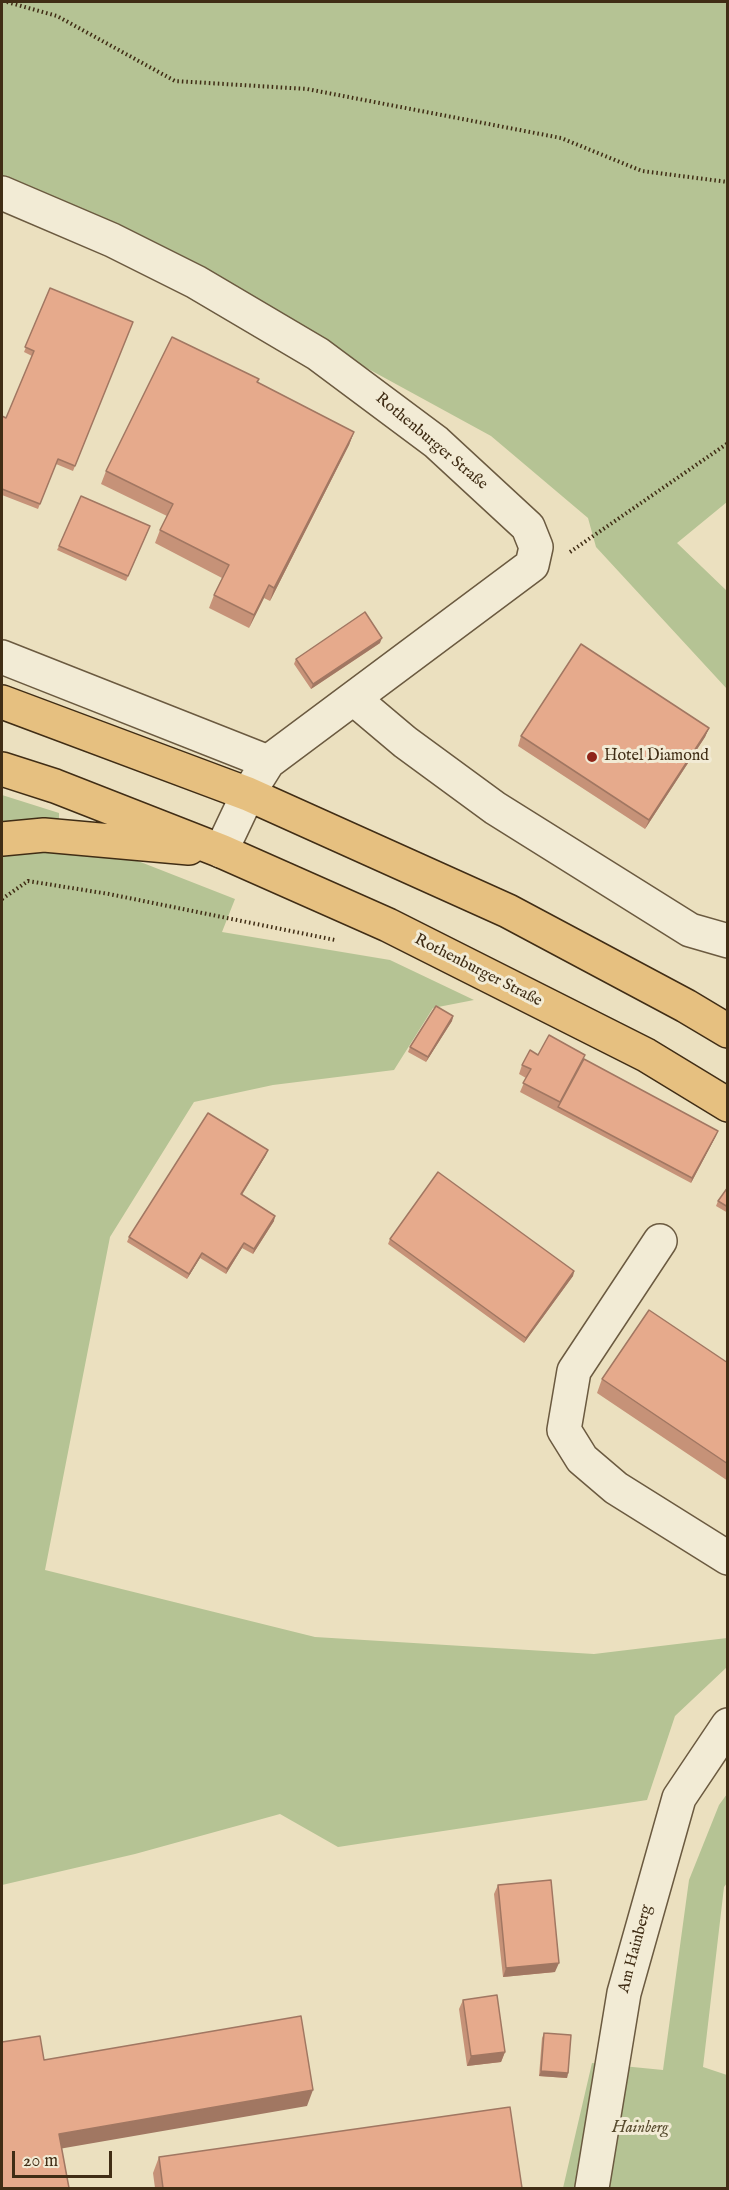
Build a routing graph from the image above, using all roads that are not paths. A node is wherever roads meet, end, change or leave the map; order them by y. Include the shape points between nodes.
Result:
1 (2, 193) edge
2 (2, 657) edge
3 (354, 699) junction
4 (2, 702) edge
5 (268, 762) junction
6 (2, 769) edge
7 (248, 794) junction
8 (2, 839) edge
9 (220, 851) junction
10 (728, 941) edge
11 (728, 1031) edge
12 (728, 1105) edge
13 (660, 1241) dead end
14 (728, 1558) edge
15 (728, 1725) edge
16 (592, 2188) edge

1 - 3 street, Rothenburger Straße via 112,240 196,282 318,354 436,442 528,527 536,547 532,565
2 - 5 street
3 - 5 street, Rothenburger Straße
3 - 10 street via 495,808 690,930
4 - 7 main road
5 - 7 street, Rothenburger Straße
6 - 9 main road, Rothenburger Straße
7 - 9 street, Rothenburger Straße
7 - 11 main road via 508,911
8 - 9 main road via 44,835
9 - 12 main road, Rothenburger Straße via 398,931 646,1055
13 - 14 street via 574,1371 564,1430 582,1459 616,1488
15 - 16 street, Am Hainberg via 679,1798 624,1993

